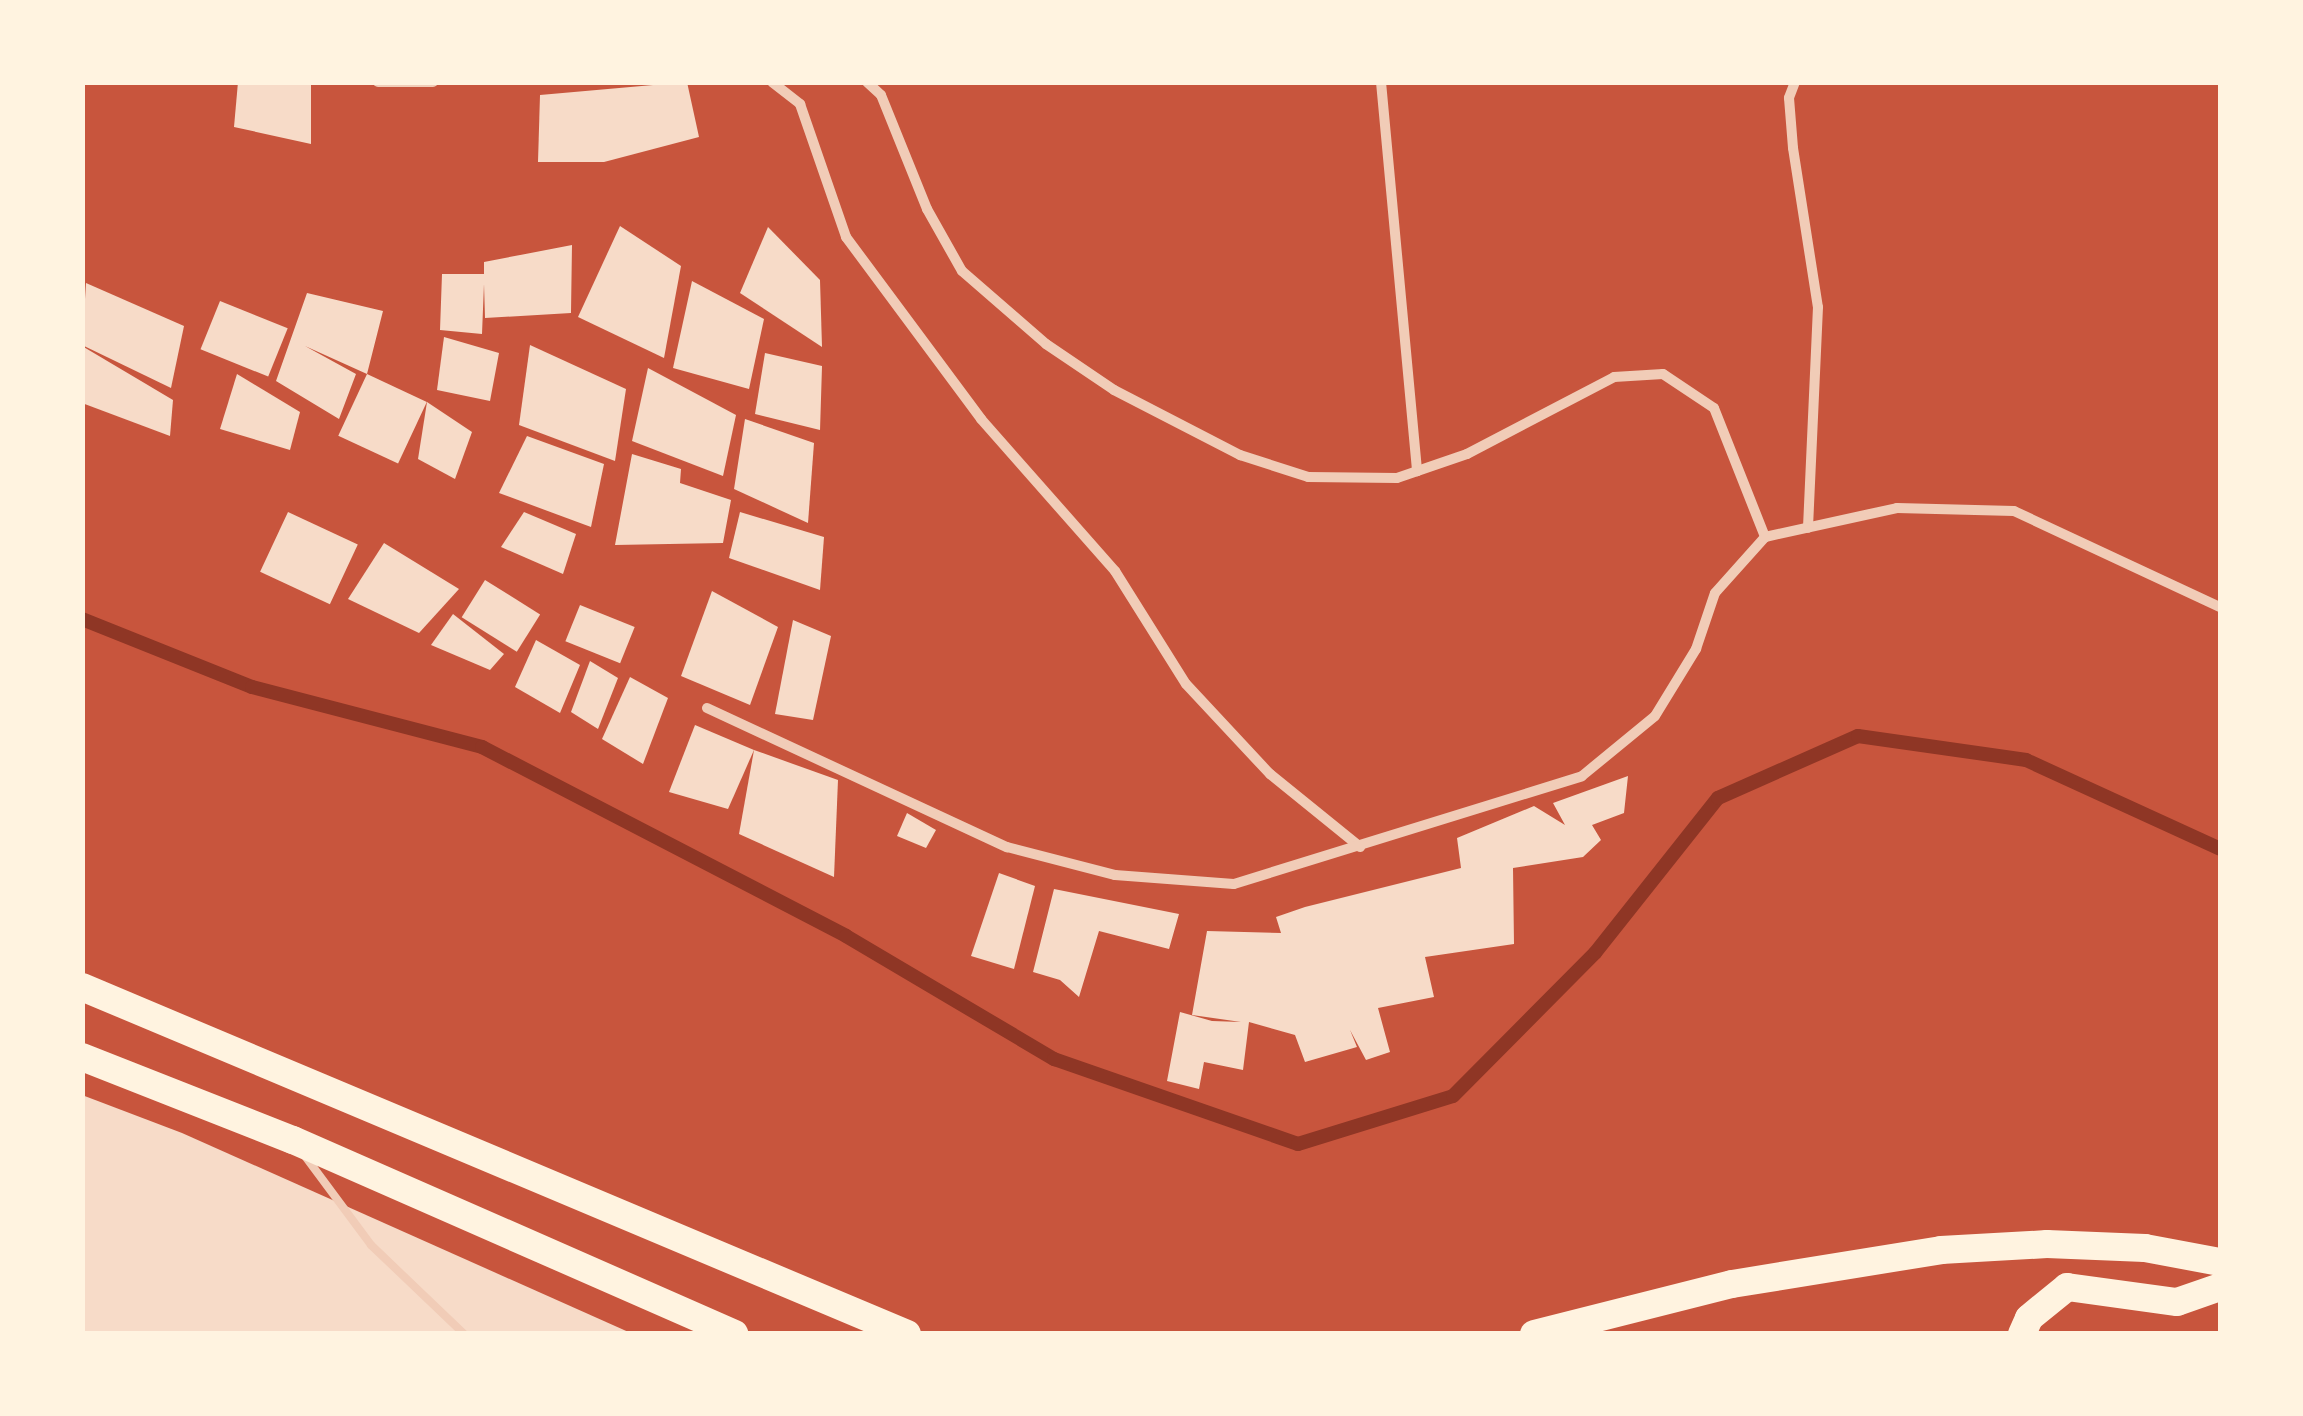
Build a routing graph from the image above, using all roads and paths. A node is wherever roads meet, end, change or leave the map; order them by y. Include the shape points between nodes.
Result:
1 (378, 82) edge
2 (433, 82) edge
3 (772, 82) edge
4 (868, 82) edge
5 (1381, 82) edge
6 (1795, 82) edge
7 (1417, 472) junction
8 (1808, 528) junction
9 (1765, 538) junction
10 (2220, 606) edge
11 (707, 708) dead end
12 (1360, 848) junction
13 (82, 987) edge
14 (82, 1056) edge
15 (294, 1140) junction
16 (2220, 1262) edge
17 (2220, 1287) edge
18 (464, 1334) edge
19 (734, 1334) edge
20 (908, 1334) edge
21 (1534, 1334) edge
22 (2022, 1334) edge

1 - 2 street
3 - 12 street via 800,104 846,237 981,420 1115,571 1186,684 1270,774
4 - 7 street via 881,94 927,209 962,271 1046,344 1114,390 1240,455 1308,477 1398,478
5 - 7 street
6 - 8 street via 1789,98 1793,148 1818,307
7 - 9 street via 1614,378 1662,374 1714,408
8 - 9 street
8 - 10 street via 1897,508 2014,511
9 - 12 street via 1716,594 1696,648 1655,716 1582,776
11 - 12 street via 1007,848 1115,875 1234,884
13 - 20 highway
14 - 15 highway
15 - 18 lane via 371,1245
15 - 19 highway
16 - 21 highway via 2086,1246 1941,1250 1732,1284
17 - 22 highway via 2177,1302 2067,1287 2029,1318

